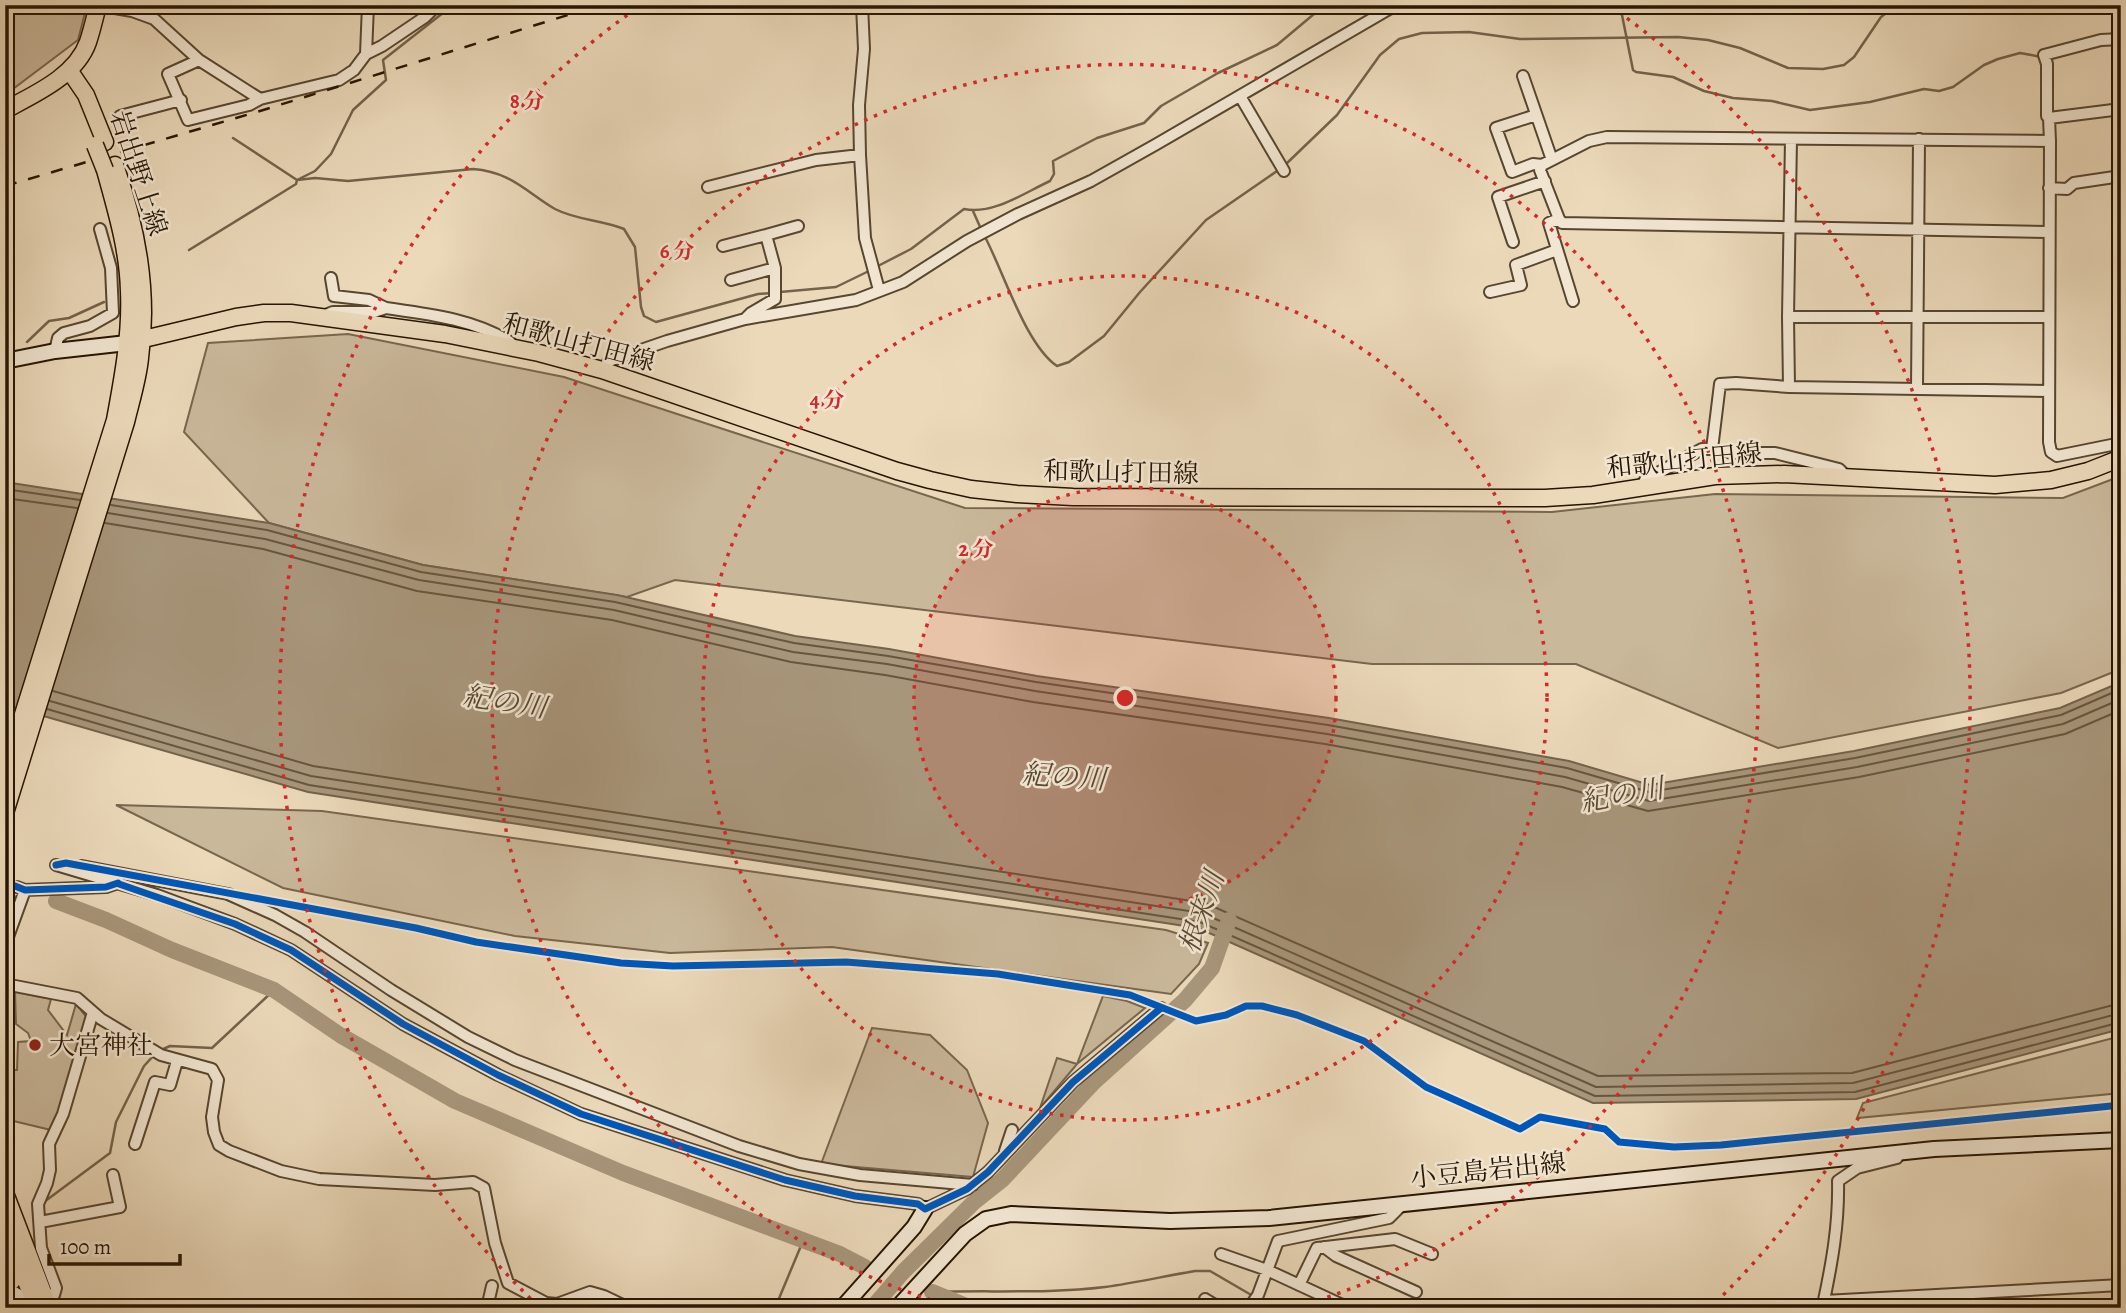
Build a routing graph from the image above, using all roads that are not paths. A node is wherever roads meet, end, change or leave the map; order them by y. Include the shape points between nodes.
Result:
1 (98, 5) edge
2 (368, 5) edge
3 (437, 5) edge
4 (862, 5) edge
5 (1396, 5) edge
6 (2121, 39) edge
7 (366, 54) junction
8 (198, 60) junction
9 (69, 70) junction
10 (1523, 76) dead end
11 (1240, 96) junction
12 (260, 99) junction
13 (181, 100) junction
14 (2121, 109) edge
15 (5, 110) edge
16 (1536, 115) junction
17 (120, 116) dead end
18 (2049, 118) junction
19 (1791, 139) junction
20 (1919, 139) junction
21 (2050, 141) junction
22 (860, 155) junction
23 (1547, 163) junction
24 (1284, 171) dead end
25 (2121, 176) edge
26 (1545, 181) junction
27 (708, 187) dead end
28 (2049, 188) junction
29 (1559, 219) junction
30 (798, 226) dead end
31 (1789, 227) junction
32 (100, 229) dead end
33 (1918, 229) junction
34 (2048, 232) junction
35 (766, 234) junction
36 (1513, 242) dead end
37 (723, 246) dead end
38 (1558, 250) junction
39 (775, 268) junction
40 (331, 278) dead end
41 (731, 280) dead end
42 (878, 286) junction
43 (1490, 292) dead end
44 (1573, 301) dead end
45 (386, 308) junction
46 (323, 317) junction
47 (1788, 317) junction
48 (1917, 317) junction
49 (2048, 317) junction
50 (746, 319) junction
51 (134, 341) junction
52 (510, 347) junction
53 (55, 351) junction
54 (5, 361) edge
55 (133, 361) junction
56 (602, 370) junction
57 (1789, 387) junction
58 (1917, 389) junction
59 (2049, 391) junction
60 (2121, 443) edge
61 (1712, 449) junction
62 (2121, 458) edge
63 (1842, 477) junction
64 (1643, 486) junction
65 (5, 772) edge
66 (5, 813) edge
67 (118, 883) junction
68 (5, 945) edge
69 (5, 984) edge
70 (1161, 1008) dead end
71 (93, 1012) junction
72 (177, 1061) junction
73 (1012, 1129) dead end
74 (2121, 1140) edge
75 (135, 1144) dead end
76 (1934, 1149) junction
77 (1004, 1154) junction
78 (113, 1175) dead end
79 (973, 1185) junction
80 (5, 1193) edge
81 (1403, 1204) junction
82 (925, 1209) junction
83 (40, 1222) junction
84 (5, 1230) edge
85 (1324, 1247) junction
86 (1221, 1254) dead end
87 (1432, 1254) dead end
88 (19, 1264) junction
89 (1267, 1270) junction
90 (5, 1283) edge
91 (1299, 1285) junction
92 (2121, 1285) edge
93 (492, 1286) dead end
94 (5, 1289) edge
95 (1416, 1292) dead end
96 (1254, 1301) edge
97 (1824, 1304) edge
98 (41, 1306) edge
99 (487, 1308) edge
100 (629, 1308) edge
101 (842, 1308) edge
102 (897, 1308) edge
103 (1202, 1308) edge
104 (1220, 1308) edge
105 (1349, 1308) edge

1 - 8 street via 154,19
1 - 9 main road via 88,44
2 - 7 street
3 - 7 street
4 - 22 street
5 - 11 street
6 - 18 street via 2043,55
7 - 12 street via 339,80
8 - 12 street
8 - 13 street via 168,74
9 - 15 main road
9 - 51 main road, 岩出野上線, bridge via 78,101 110,167 126,257
10 - 16 street
11 - 24 street
11 - 42 street via 1091,181 967,241 903,282
12 - 13 street via 188,120
13 - 17 street
14 - 18 street
16 - 23 street
16 - 23 street via 1496,128 1512,172
18 - 21 street
19 - 20 street
19 - 23 street via 1607,137 1588,141
19 - 31 street
20 - 21 street
20 - 33 street
21 - 28 street
22 - 27 street via 816,160
22 - 42 street via 865,238
23 - 26 street via 1540,170
25 - 28 street via 2074,183 2067,189
26 - 29 street
26 - 36 street via 1498,197
28 - 34 street
29 - 31 street via 1562,223
29 - 38 street via 1549,223
30 - 35 street
31 - 33 street
31 - 47 street
32 - 53 street via 111,268 113,313 64,333
33 - 34 street
33 - 48 street
34 - 49 street
35 - 37 street
35 - 39 street
38 - 43 street via 1516,265 1521,285
38 - 44 street
39 - 41 street
39 - 50 street via 775,299
40 - 45 street via 334,296 369,300
42 - 50 street via 856,300
45 - 46 street via 333,312
45 - 52 street via 455,319 500,336
46 - 51 main road, 和歌山打田線 via 264,313
46 - 52 main road, 和歌山打田線
47 - 48 street
47 - 57 street
48 - 49 street
48 - 58 street
49 - 59 street
50 - 56 street via 609,361
51 - 53 main road
51 - 55 main road
52 - 56 main road, 和歌山打田線
53 - 54 main road
55 - 65 main road
55 - 66 main road via 126,422
56 - 64 main road, 和歌山打田線 via 897,471 971,489 1073,497 1545,498
57 - 58 street
57 - 61 street via 1720,384
58 - 59 street
59 - 60 street via 2051,452 2057,456
61 - 63 street via 1775,453 1839,470
61 - 64 street via 1702,449 1645,480
62 - 63 main road, 和歌山打田線 via 2050,481 1994,485
63 - 64 main road, 和歌山打田線 via 1715,476
67 - 68 street via 21,888
67 - 79 street via 56,865 66,863 228,894 304,932 468,1037 739,1146 799,1164 860,1175
67 - 82 street via 235,924 291,950 403,1024 581,1114 785,1181 918,1204
69 - 71 street via 77,998
70 - 77 street via 1073,1082
71 - 72 street
71 - 83 street via 63,1114 49,1144 50,1170 38,1204
72 - 75 street via 170,1085 155,1082
72 - 100 street via 212,1069 218,1080 214,1132 219,1145 229,1151 281,1171 319,1179 435,1185 473,1182 484,1188 508,1283 546,1303 590,1293
73 - 77 street
74 - 76 main road, 小豆島岩出線
76 - 81 main road, 小豆島岩出線
76 - 97 street via 1857,1168 1838,1181 1839,1213
77 - 79 street
78 - 83 street via 120,1207
79 - 82 street
80 - 98 main road
81 - 89 street via 1389,1218 1278,1241
81 - 102 main road, 小豆島岩出線 via 1269,1218 1170,1221 1011,1214 986,1219 965,1234
82 - 101 main road
83 - 98 street via 41,1248 56,1288 54,1296
84 - 88 main road
85 - 87 street via 1395,1239
85 - 91 street via 1317,1248
85 - 95 street
86 - 89 street
88 - 90 main road via 16,1276
88 - 98 main road
89 - 91 street
89 - 96 street
91 - 105 street
92 - 97 street
93 - 99 street
94 - 98 main road
103 - 104 street via 1205,1299

